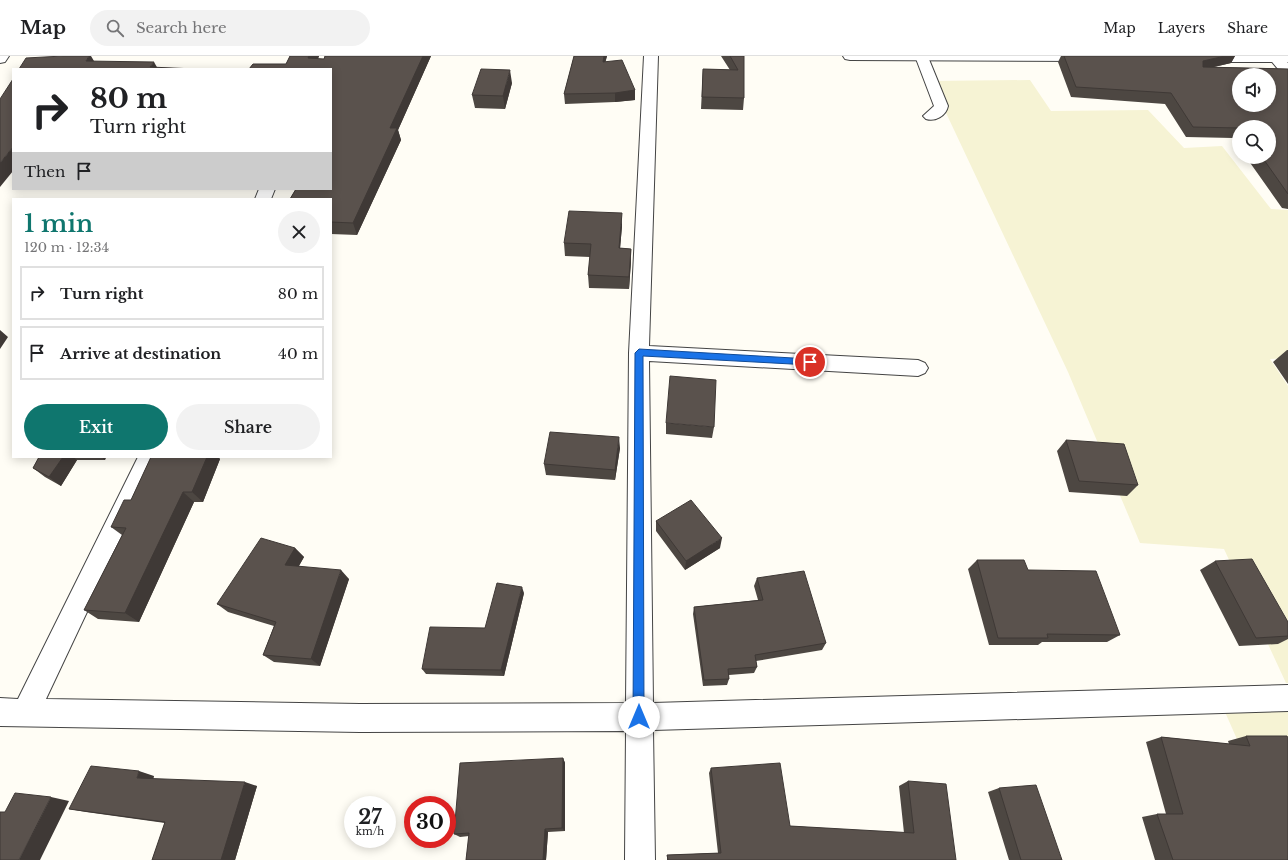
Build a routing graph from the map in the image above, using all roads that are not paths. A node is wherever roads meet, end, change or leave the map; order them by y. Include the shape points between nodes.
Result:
1 (2, 56) edge
2 (651, 56) edge
3 (850, 56) edge
4 (921, 57) edge
5 (1279, 57) edge
6 (1102, 58) edge
7 (1189, 58) edge
8 (0, 59) edge
9 (1288, 72) edge
10 (931, 116) dead end
11 (639, 353) junction
12 (918, 368) dead end
13 (148, 458) edge
14 (1288, 698) edge
15 (13, 712) edge
16 (639, 717) junction
17 (640, 860) edge

1 - 8 street
2 - 11 street
3 - 4 street
4 - 6 street
4 - 10 street via 940,106 940,110
5 - 7 street
5 - 9 street
11 - 12 street
11 - 16 street
13 - 15 street
14 - 16 street
15 - 16 street via 360,718
16 - 17 street

